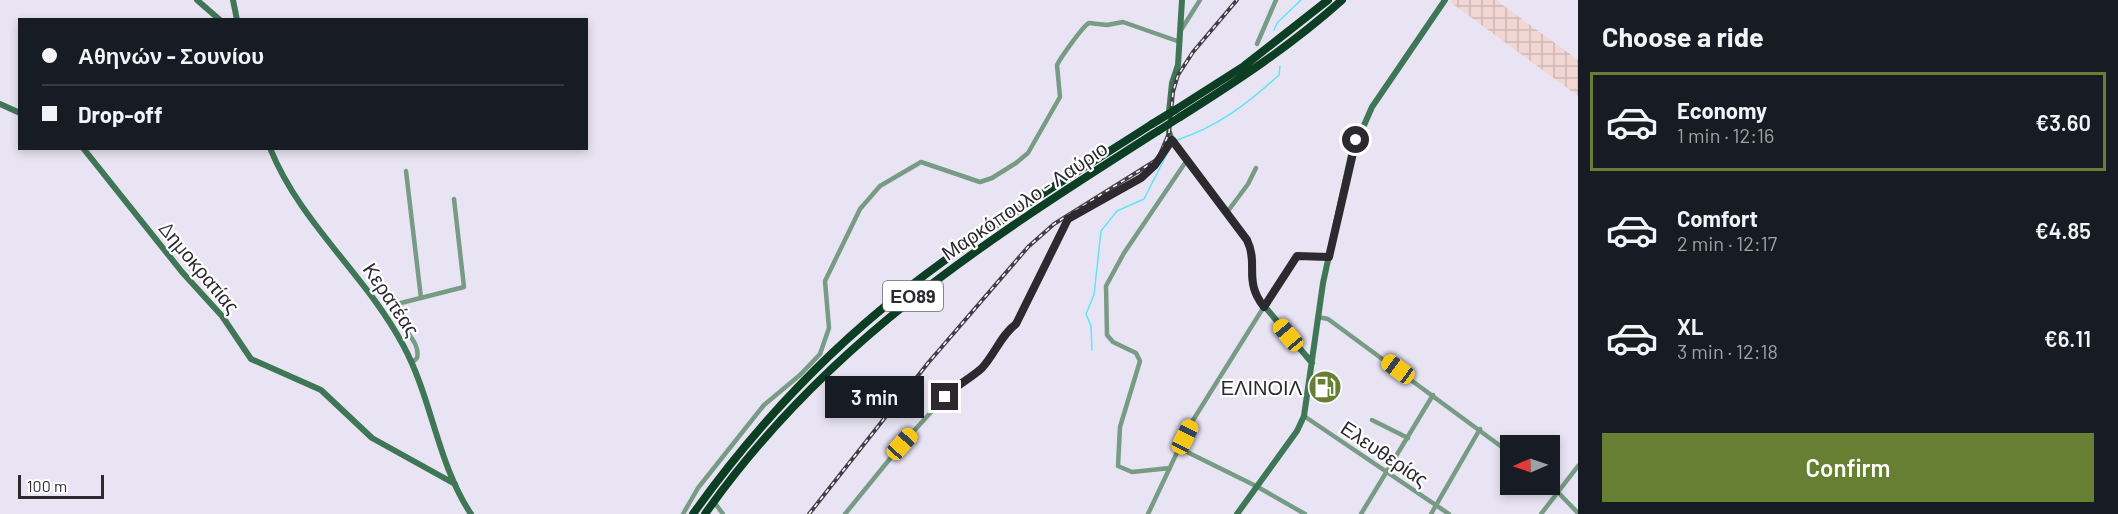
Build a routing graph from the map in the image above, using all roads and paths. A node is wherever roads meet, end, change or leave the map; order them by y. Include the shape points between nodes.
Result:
1 (197, 0) edge
2 (233, 0) edge
3 (1182, 0) edge
4 (1200, 0) edge
5 (1276, 0) edge
6 (1328, 0) edge
7 (1342, 0) edge
8 (1445, 0) edge
9 (218, 18) edge
10 (237, 18) edge
11 (1180, 33) junction
12 (1180, 42) junction
13 (1257, 44) dead end
14 (0, 104) edge
15 (18, 111) edge
16 (1175, 113) junction
17 (1155, 128) junction
18 (1169, 132) dead end
19 (1172, 140) junction
20 (85, 150) edge
21 (271, 150) edge
22 (1187, 160) junction
23 (1256, 168) dead end
24 (406, 171) dead end
25 (454, 199) dead end
26 (1228, 211) junction
27 (1329, 257) junction
28 (421, 298) junction
29 (1264, 307) junction
30 (1318, 317) junction
31 (411, 363) junction
32 (1312, 363) junction
33 (1433, 395) junction
34 (1304, 416) junction
35 (1372, 420) dead end
36 (1480, 429) junction
37 (1408, 438) junction
38 (1500, 445) edge
39 (1179, 448) junction
40 (1578, 466) edge
41 (1170, 468) junction
42 (1387, 472) junction
43 (455, 484) junction
44 (1256, 486) junction
45 (1560, 490) edge
46 (1560, 492) edge
47 (1556, 495) edge
48 (714, 502) junction
49 (1436, 505) junction
50 (1578, 513) edge
51 (471, 514) edge
52 (683, 514) edge
53 (693, 514) edge
54 (705, 514) edge
55 (723, 514) edge
56 (845, 514) edge
57 (1148, 514) edge
58 (1237, 514) edge
59 (1305, 514) edge
60 (1361, 514) edge
61 (1431, 514) edge
62 (1449, 514) edge
63 (1541, 514) edge

1 - 9 main road
2 - 10 main road
3 - 11 main road
4 - 11 street
5 - 13 street
6 - 16 highway, Μαρκόπουλο - Λαύριο / ΕΟ89 via 1244,66
7 - 16 highway, Μαρκόπουλο - Λαύριο / ΕΟ89 via 1249,74
8 - 27 main road via 1360,129 1346,173
11 - 12 main road
12 - 16 main road
12 - 52 street via 1123,22 1089,23 1057,65 1060,97 1028,153 993,178 980,182 921,162 873,192 854,218 827,274 829,328 820,354 764,405 698,488
14 - 15 main road
16 - 17 highway, Μαρκόπουλο - Λαύριο / ΕΟ89, bridge
17 - 48 highway, Μαρκόπουλο - Λαύριο / ΕΟ89 via 907,301 803,396
17 - 53 highway, Μαρκόπουλο - Λαύριο / ΕΟ89 via 975,239 902,293 789,397
18 - 19 main road
19 - 22 main road
19 - 56 street via 1141,178 1068,219 1020,317 990,359 952,388
20 - 43 main road, Δημοκρατίας via 222,316 250,359 321,390 372,438
21 - 31 main road, Κερατέας via 291,190 381,308
22 - 26 main road
22 - 41 street via 1124,253 1106,290 1107,334 1113,342 1136,353 1140,361 1120,427 1118,466 1132,472
23 - 26 street
24 - 28 street
25 - 28 street via 464,287
26 - 29 main road via 1251,247 1252,285
27 - 29 street via 1297,256
27 - 30 main road
28 - 31 street via 400,302 395,307 418,350
29 - 32 main road
29 - 39 street
30 - 32 main road
30 - 33 street via 1328,319
31 - 43 main road, Κερατέας
32 - 34 main road
33 - 36 street
33 - 37 street
34 - 42 street, Ελευθερίας
34 - 44 main road
35 - 37 street
36 - 38 street
36 - 49 street
37 - 42 street
39 - 41 street
39 - 44 street
40 - 45 street
41 - 57 street
42 - 49 street, Ελευθερίας
42 - 60 street
43 - 51 main road, Κερατέας
44 - 58 main road
44 - 59 street
46 - 50 street
47 - 63 street
48 - 54 highway, Μαρκόπουλο - Λαύριο / ΕΟ89
48 - 55 street
49 - 61 street
49 - 62 street, Ελευθερίας

